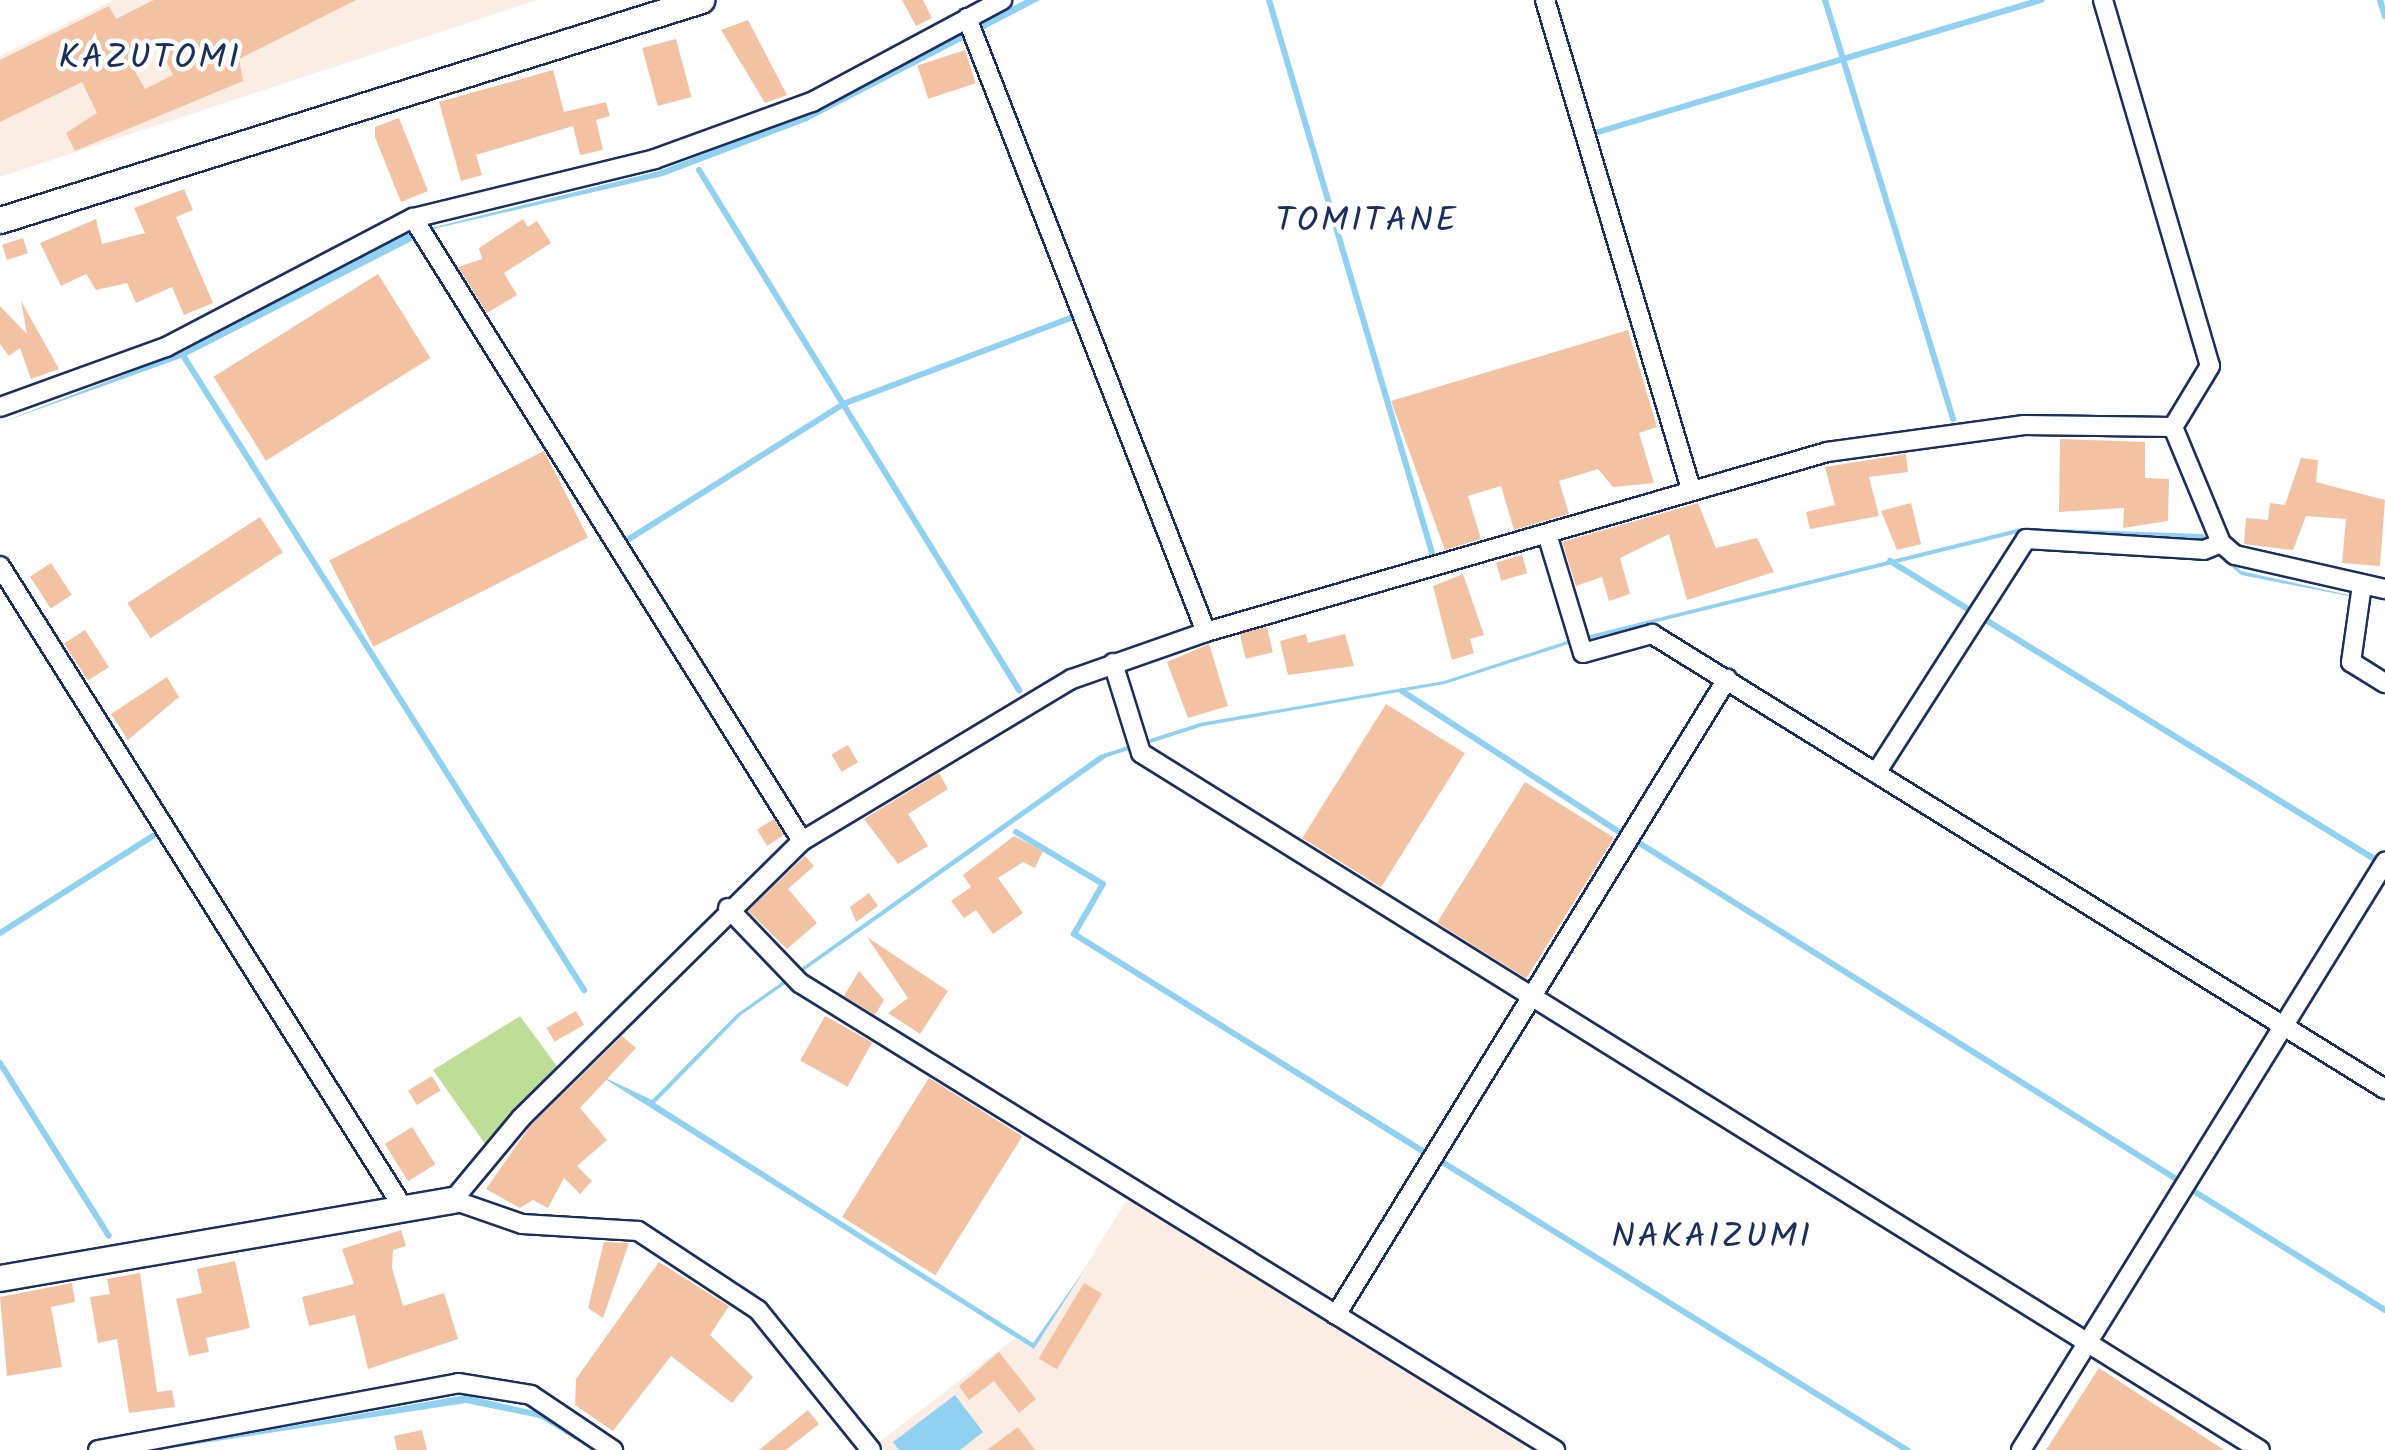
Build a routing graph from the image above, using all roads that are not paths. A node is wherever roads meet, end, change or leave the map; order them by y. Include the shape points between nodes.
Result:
1 (701, 0) edge
2 (1002, 0) edge
3 (1545, 0) edge
4 (2102, 0) edge
5 (971, 28) junction
6 (0, 220) edge
7 (418, 227) junction
8 (0, 407) edge
9 (2173, 427) junction
10 (1690, 489) junction
11 (1547, 534) junction
12 (2214, 547) junction
13 (0, 566) edge
14 (2385, 588) edge
15 (2361, 593) junction
16 (1206, 632) junction
17 (1113, 663) junction
18 (1727, 679) junction
19 (2385, 683) edge
20 (1876, 773) junction
21 (802, 841) junction
22 (2385, 862) edge
23 (728, 908) junction
24 (1532, 997) junction
25 (2282, 1027) junction
26 (2385, 1089) edge
27 (452, 1200) junction
28 (404, 1210) junction
29 (0, 1278) edge
30 (1336, 1315) junction
31 (2088, 1344) junction
32 (98, 1450) edge
33 (613, 1450) edge
34 (871, 1450) edge
35 (1555, 1450) edge
36 (2021, 1450) edge
37 (2260, 1450) edge

1 - 6 street
2 - 5 street
3 - 10 street
4 - 9 street via 2210,366
5 - 7 street via 812,102 655,160
5 - 16 street
7 - 8 street via 176,343
7 - 21 street
9 - 10 street via 2024,425 1828,452
9 - 12 street
10 - 11 street
11 - 16 street
11 - 18 street via 1580,640 1652,634
12 - 15 street
12 - 20 street via 2026,539
13 - 28 street
14 - 15 street
15 - 19 street via 2351,662
16 - 17 street
17 - 21 street via 1026,703
17 - 24 street via 1139,745
18 - 20 street
18 - 24 street
20 - 25 street
21 - 23 street
22 - 25 street
23 - 27 street
23 - 30 street via 794,979
24 - 30 street
24 - 31 street
25 - 26 street
25 - 31 street
27 - 28 street
27 - 34 street via 522,1224 638,1231 758,1310
28 - 29 street
30 - 35 street
31 - 36 street
31 - 37 street
32 - 33 street via 458,1383 531,1395

